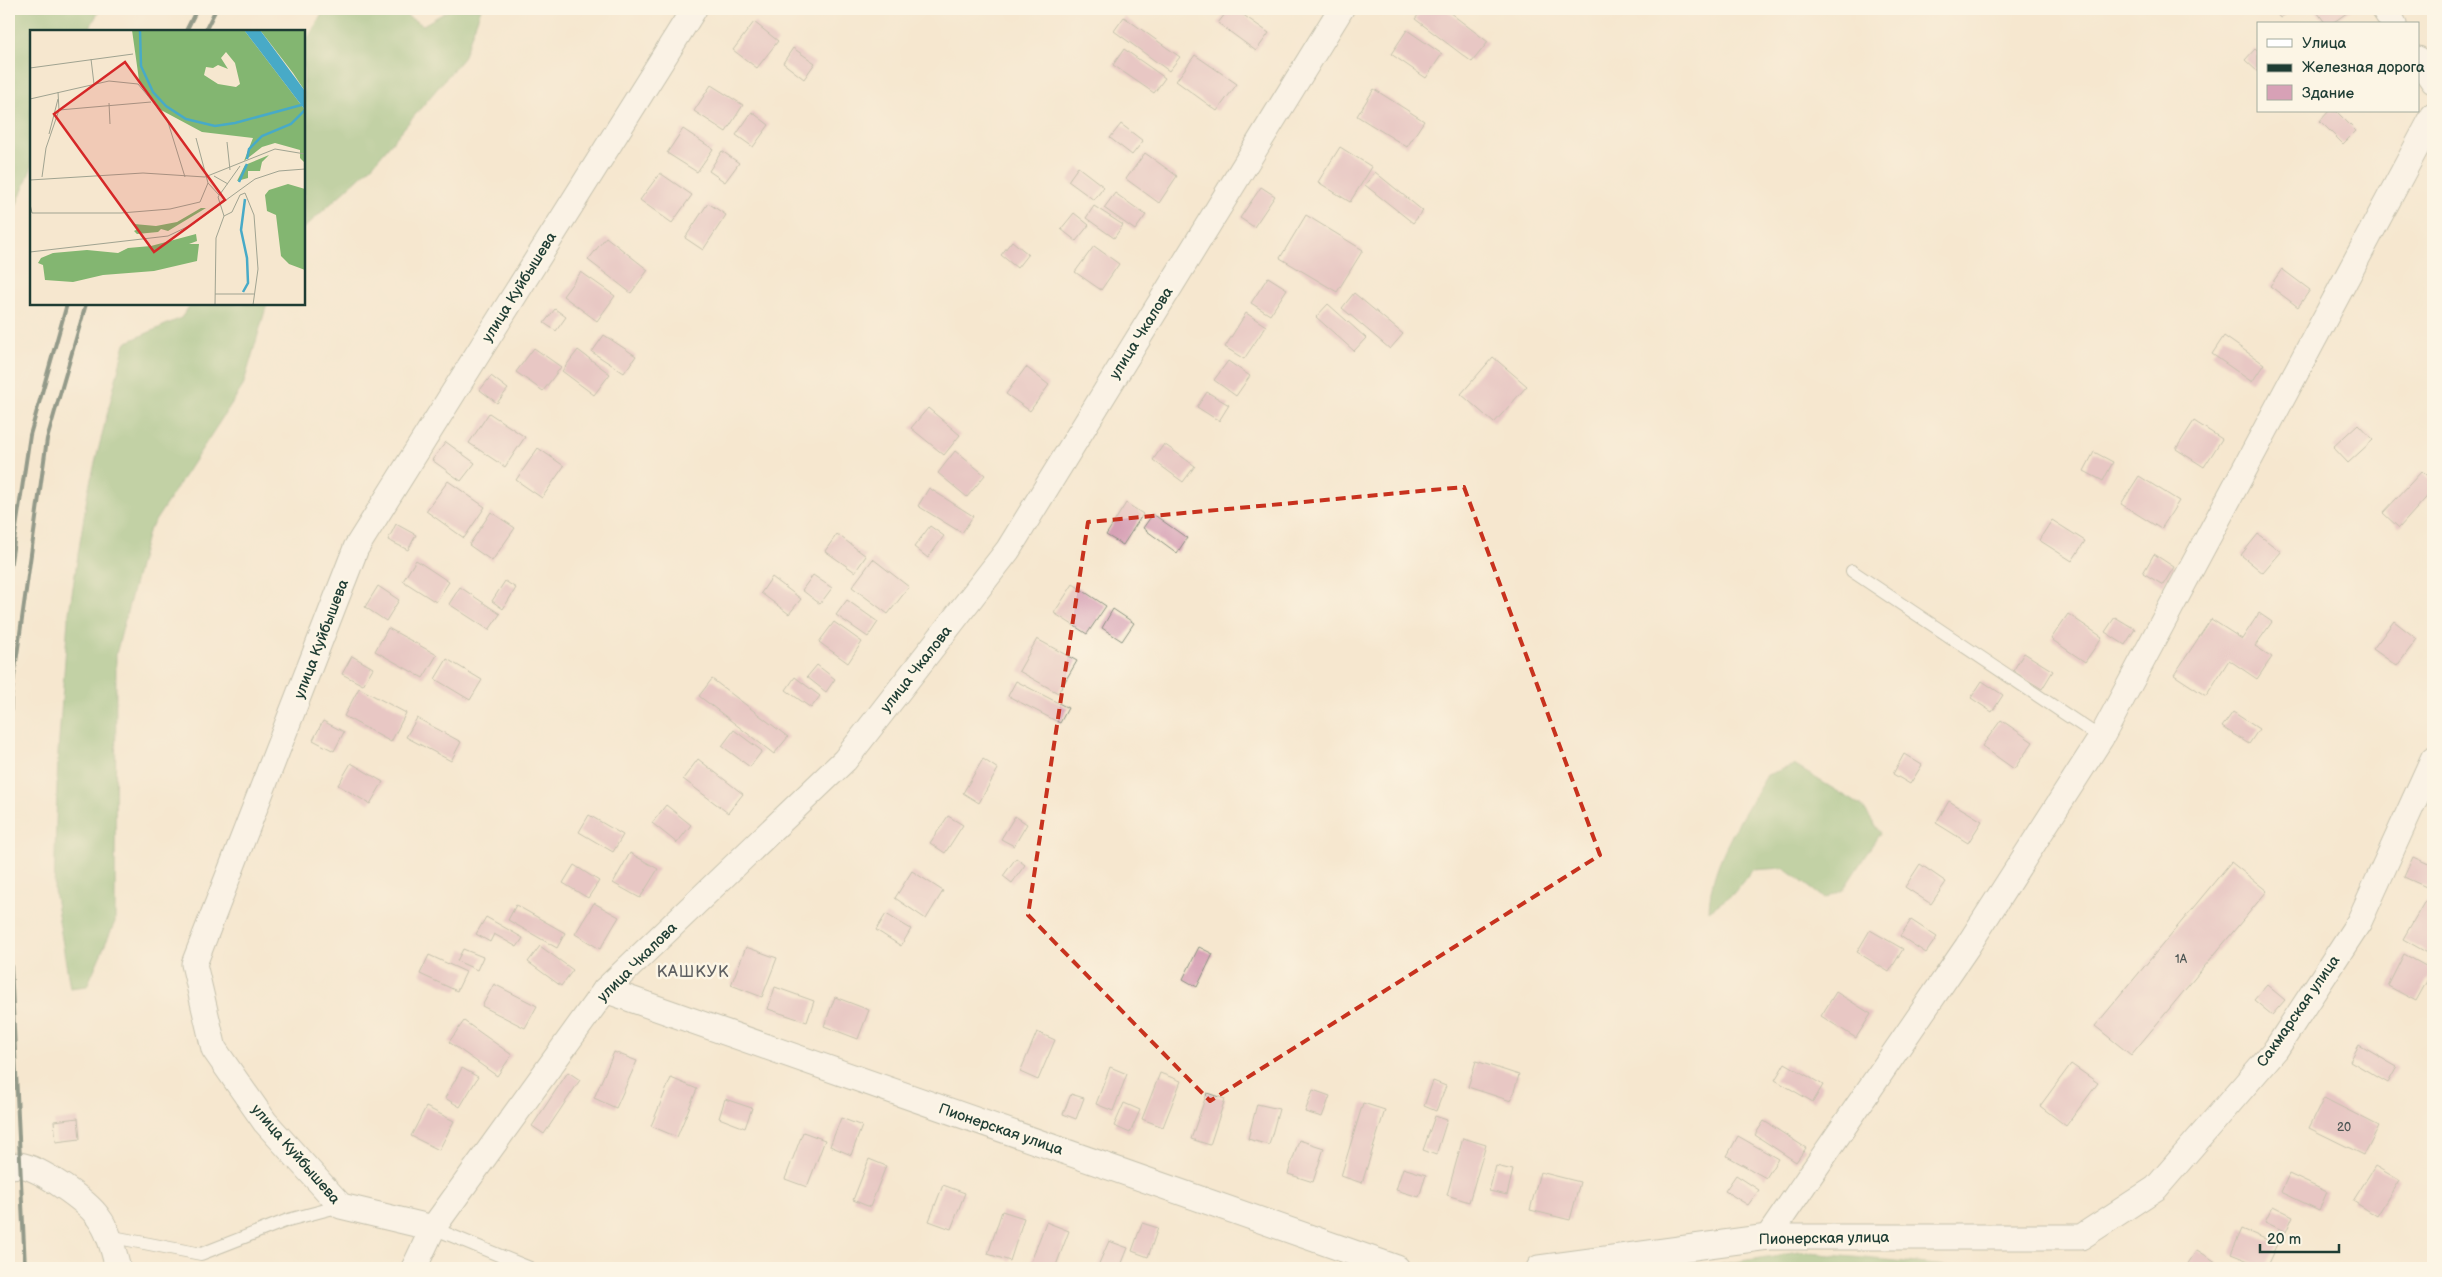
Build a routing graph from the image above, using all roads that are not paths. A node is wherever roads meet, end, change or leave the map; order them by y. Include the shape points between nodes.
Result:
1 (694, 9) edge
2 (1340, 9) edge
3 (2384, 9) edge
4 (2393, 22) edge
5 (2420, 62) edge
6 (2433, 81) edge
7 (2433, 116) edge
8 (1852, 571) dead end
9 (2101, 738) junction
10 (2433, 758) edge
11 (605, 990) junction
12 (9, 1166) edge
13 (341, 1206) junction
14 (433, 1228) junction
15 (108, 1236) junction
16 (1768, 1237) junction
17 (2081, 1237) joint
18 (119, 1266) edge
19 (414, 1268) edge
20 (530, 1268) edge
21 (1397, 1268) edge
22 (1539, 1268) edge

1 - 13 street, улица Куйбышева via 356,548 194,964 214,1049 265,1122
2 - 11 street, улица Чкалова via 1008,550 845,760
3 - 4 street
5 - 6 street
7 - 9 street
8 - 9 lane
9 - 16 street via 1967,946
10 - 17 street, Сакмарская улица via 2359,922 2276,1049 2156,1188
11 - 14 street, улица Чкалова
11 - 21 street, Пионерская улица
12 - 15 street via 20,1165 58,1184 99,1217
13 - 14 street, улица Куйбышева
13 - 15 lane via 288,1220 201,1254
14 - 19 street, улица Чкалова
14 - 20 lane
15 - 18 street
16 - 17 street, Пионерская улица
16 - 22 street, Пионерская улица

